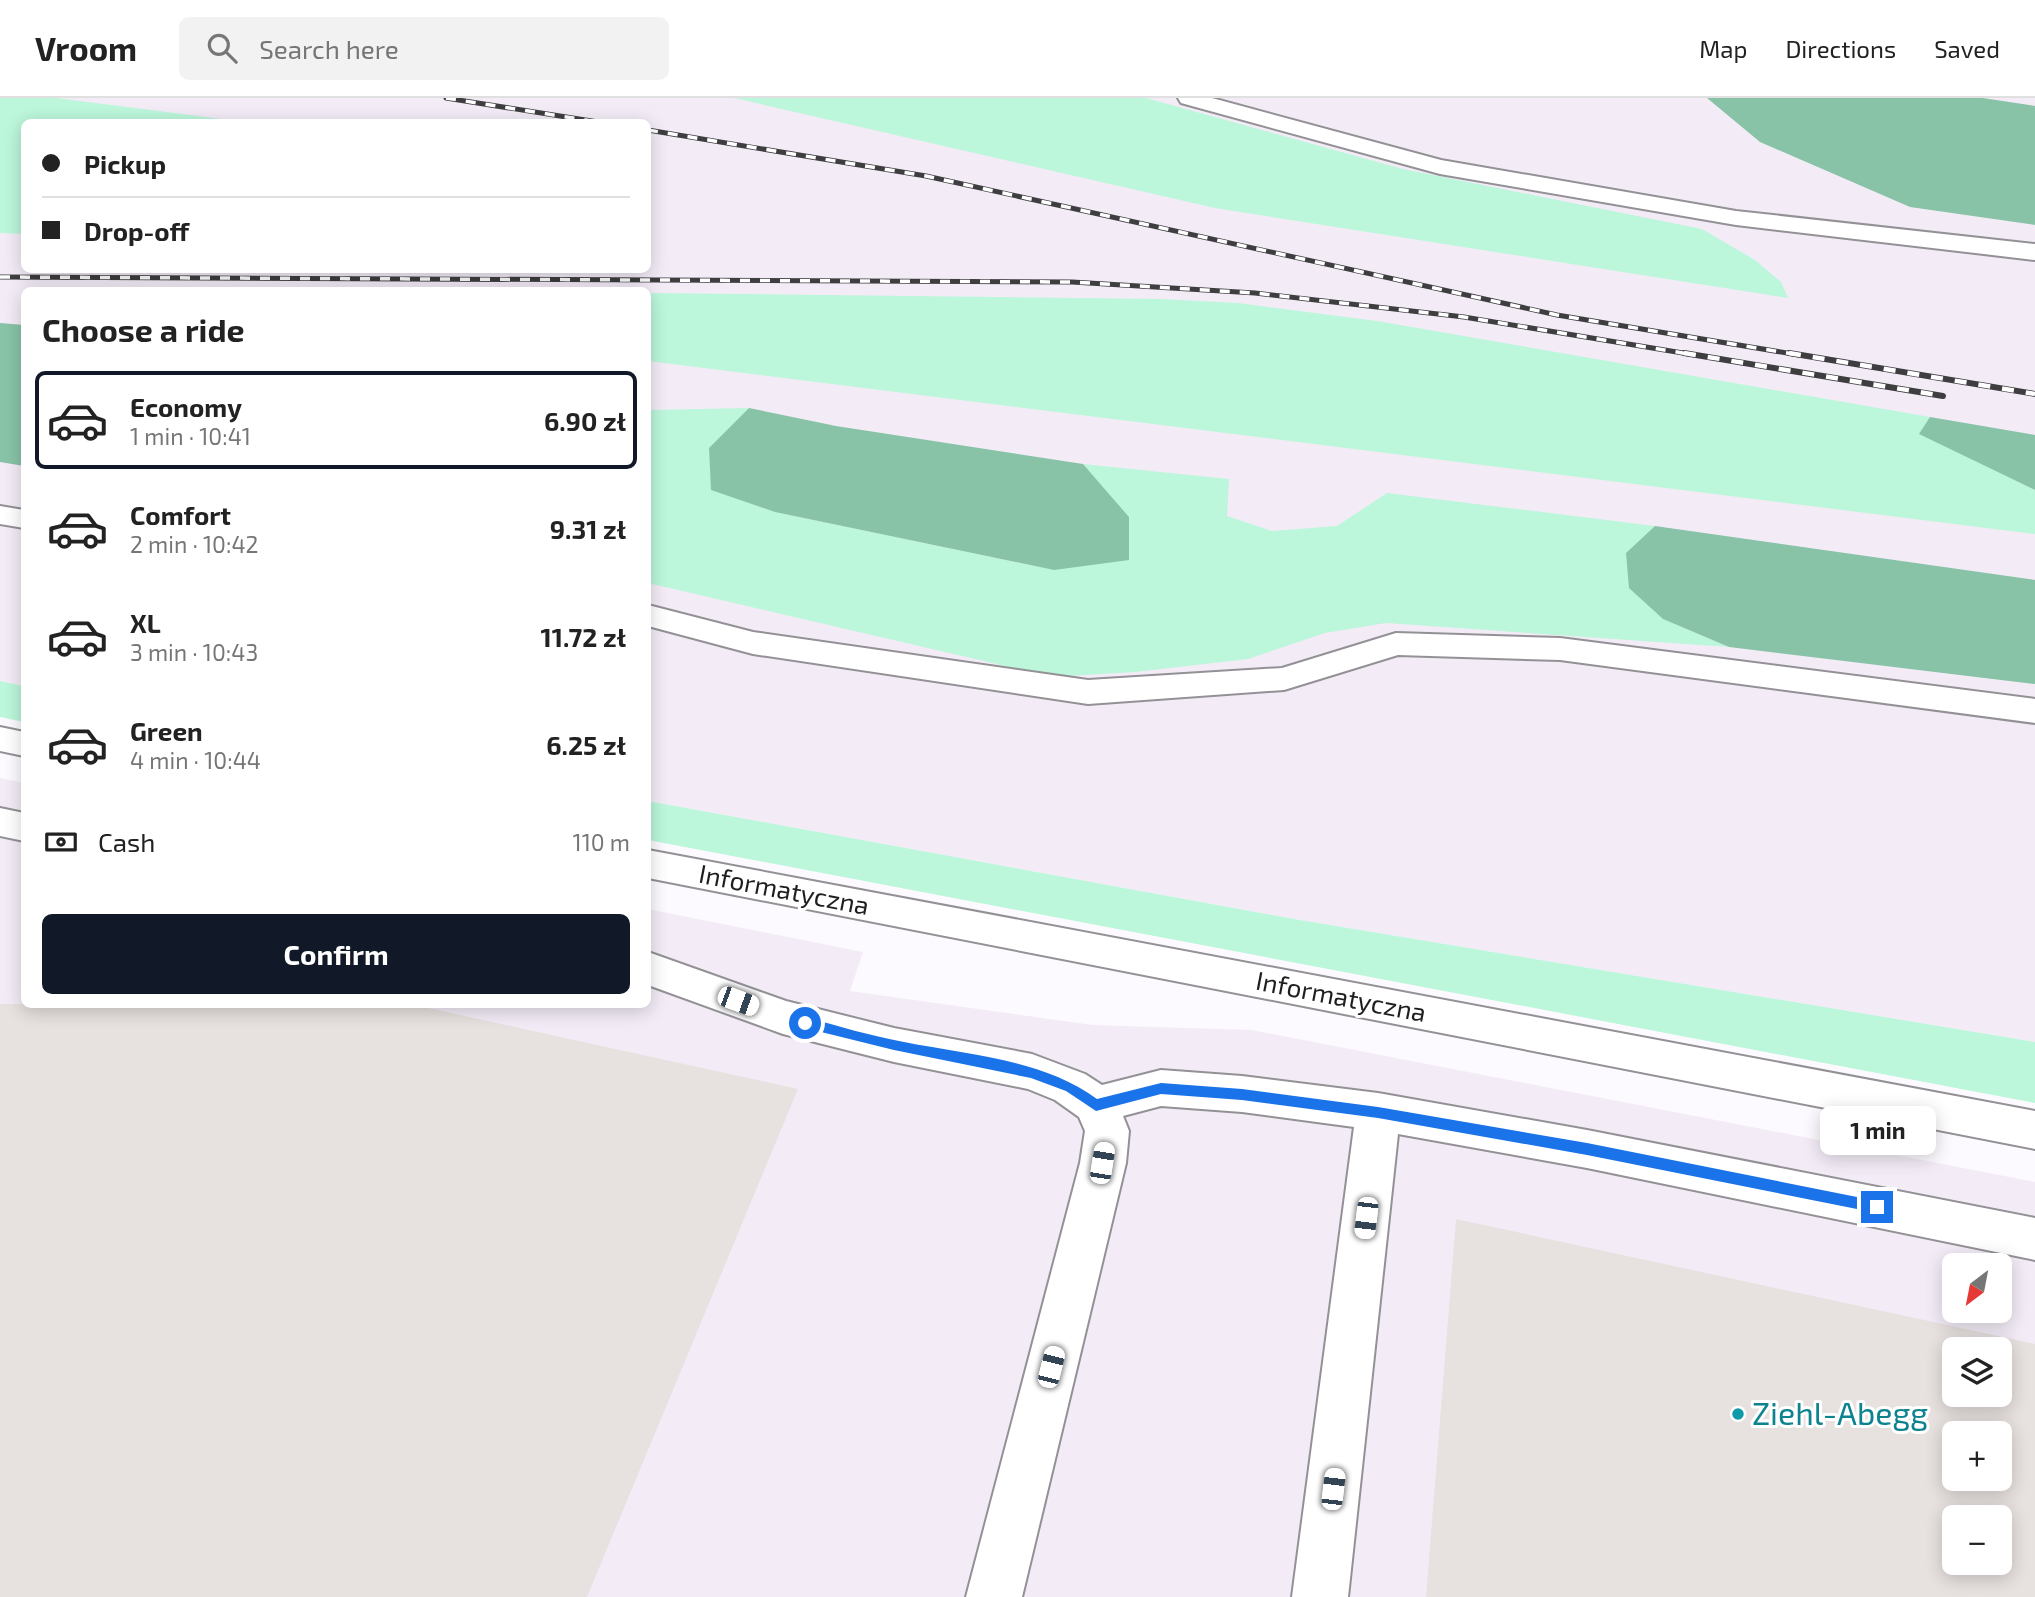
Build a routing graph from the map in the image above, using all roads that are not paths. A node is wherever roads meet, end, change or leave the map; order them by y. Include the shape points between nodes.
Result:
1 (1189, 98) edge
2 (2035, 252) edge
3 (0, 514) edge
4 (21, 518) edge
5 (651, 617) edge
6 (2035, 711) edge
7 (0, 739) edge
8 (21, 743) edge
9 (0, 822) edge
10 (21, 827) edge
11 (651, 865) edge
12 (651, 969) edge
13 (1096, 1105) junction
14 (1378, 1112) junction
15 (2035, 1130) edge
16 (2035, 1239) edge
17 (993, 1597) edge
18 (1320, 1597) edge

1 - 2 street via 1440,167 1736,218
3 - 4 street
5 - 6 street via 753,643 1088,692 1284,679 1395,644 1560,649
7 - 8 street
9 - 10 street
11 - 15 street, Informatyczna
12 - 13 street via 795,1020 1032,1072 1070,1087
13 - 14 street via 1161,1088
13 - 17 street via 1107,1131 1102,1163
14 - 16 street
14 - 18 street

